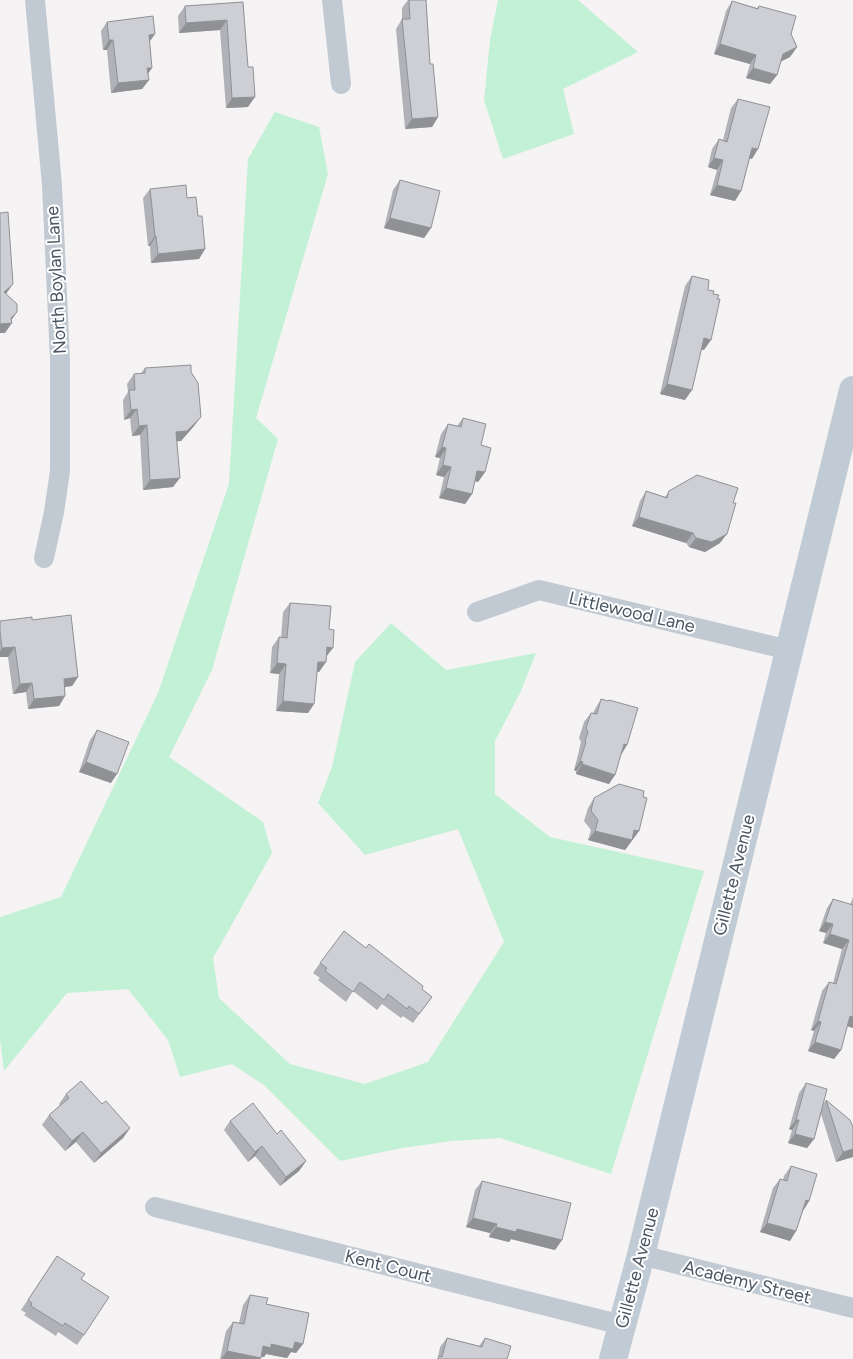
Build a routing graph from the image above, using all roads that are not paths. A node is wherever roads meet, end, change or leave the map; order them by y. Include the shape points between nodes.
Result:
1 (35, 0) edge
2 (332, 0) edge
3 (341, 84) dead end
4 (853, 390) edge
5 (44, 558) dead end
6 (476, 612) dead end
7 (789, 650) junction
8 (155, 1207) dead end
9 (641, 1256) junction
10 (853, 1308) edge
11 (622, 1325) junction
12 (613, 1359) edge

1 - 5 street, North Boylan Lane via 52,185 60,360 60,471
2 - 3 street
4 - 7 street, Gillette Avenue
6 - 7 street, Littlewood Lane via 539,590
7 - 9 street, Gillette Avenue
8 - 11 street, Kent Court
9 - 10 street, Academy Street
9 - 11 street, Gillette Avenue
11 - 12 street, Gillette Avenue

